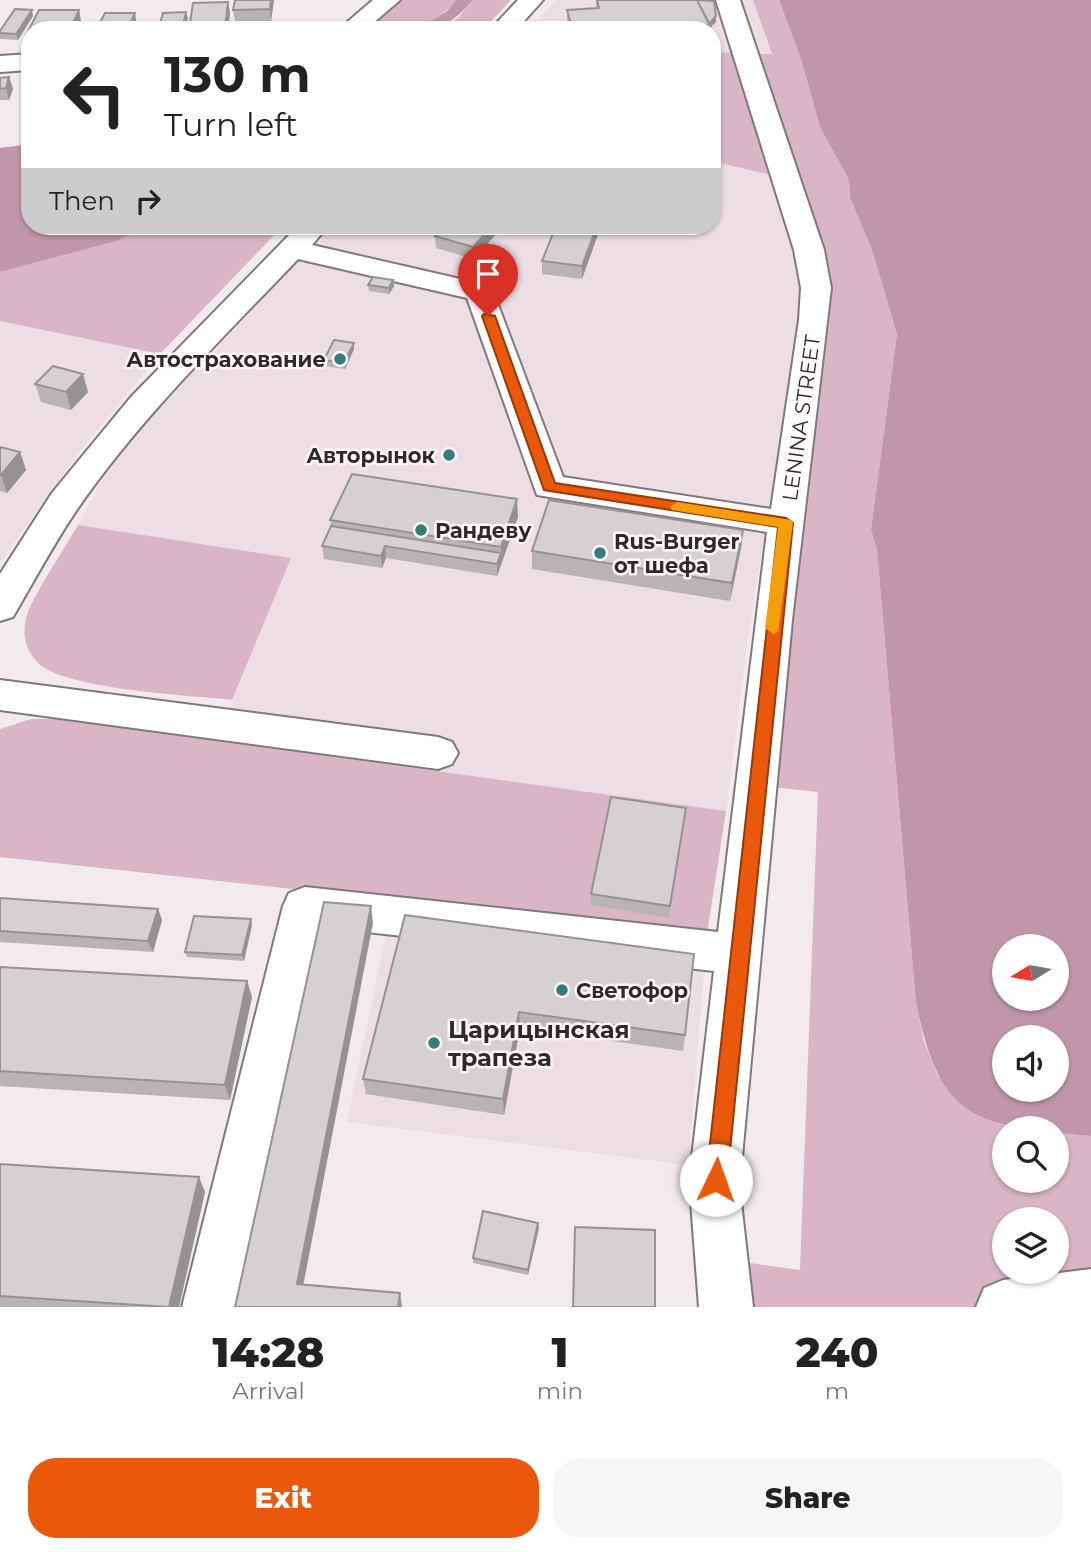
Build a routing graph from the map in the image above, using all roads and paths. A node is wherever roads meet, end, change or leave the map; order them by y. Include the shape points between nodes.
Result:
1 (388, 0) edge
2 (531, 0) edge
3 (728, 0) edge
4 (361, 21) edge
5 (511, 21) edge
6 (21, 63) edge
7 (0, 64) edge
8 (303, 237) edge
9 (786, 523) junction
10 (0, 607) edge
11 (0, 695) edge
12 (438, 753) dead end
13 (738, 954) junction
14 (1091, 1294) edge
15 (209, 1307) edge
16 (726, 1307) edge
17 (1003, 1307) edge

1 - 4 street
2 - 5 street
3 - 9 street, LENINA STREET via 809,250 816,288
6 - 7 street
8 - 9 street via 480,292 549,487
8 - 10 street via 152,394 94,462 49,523
9 - 13 street, LENINA STREET
11 - 12 street
13 - 15 street via 305,906
13 - 16 street, LENINA STREET via 717,1157 716,1215
14 - 17 street

